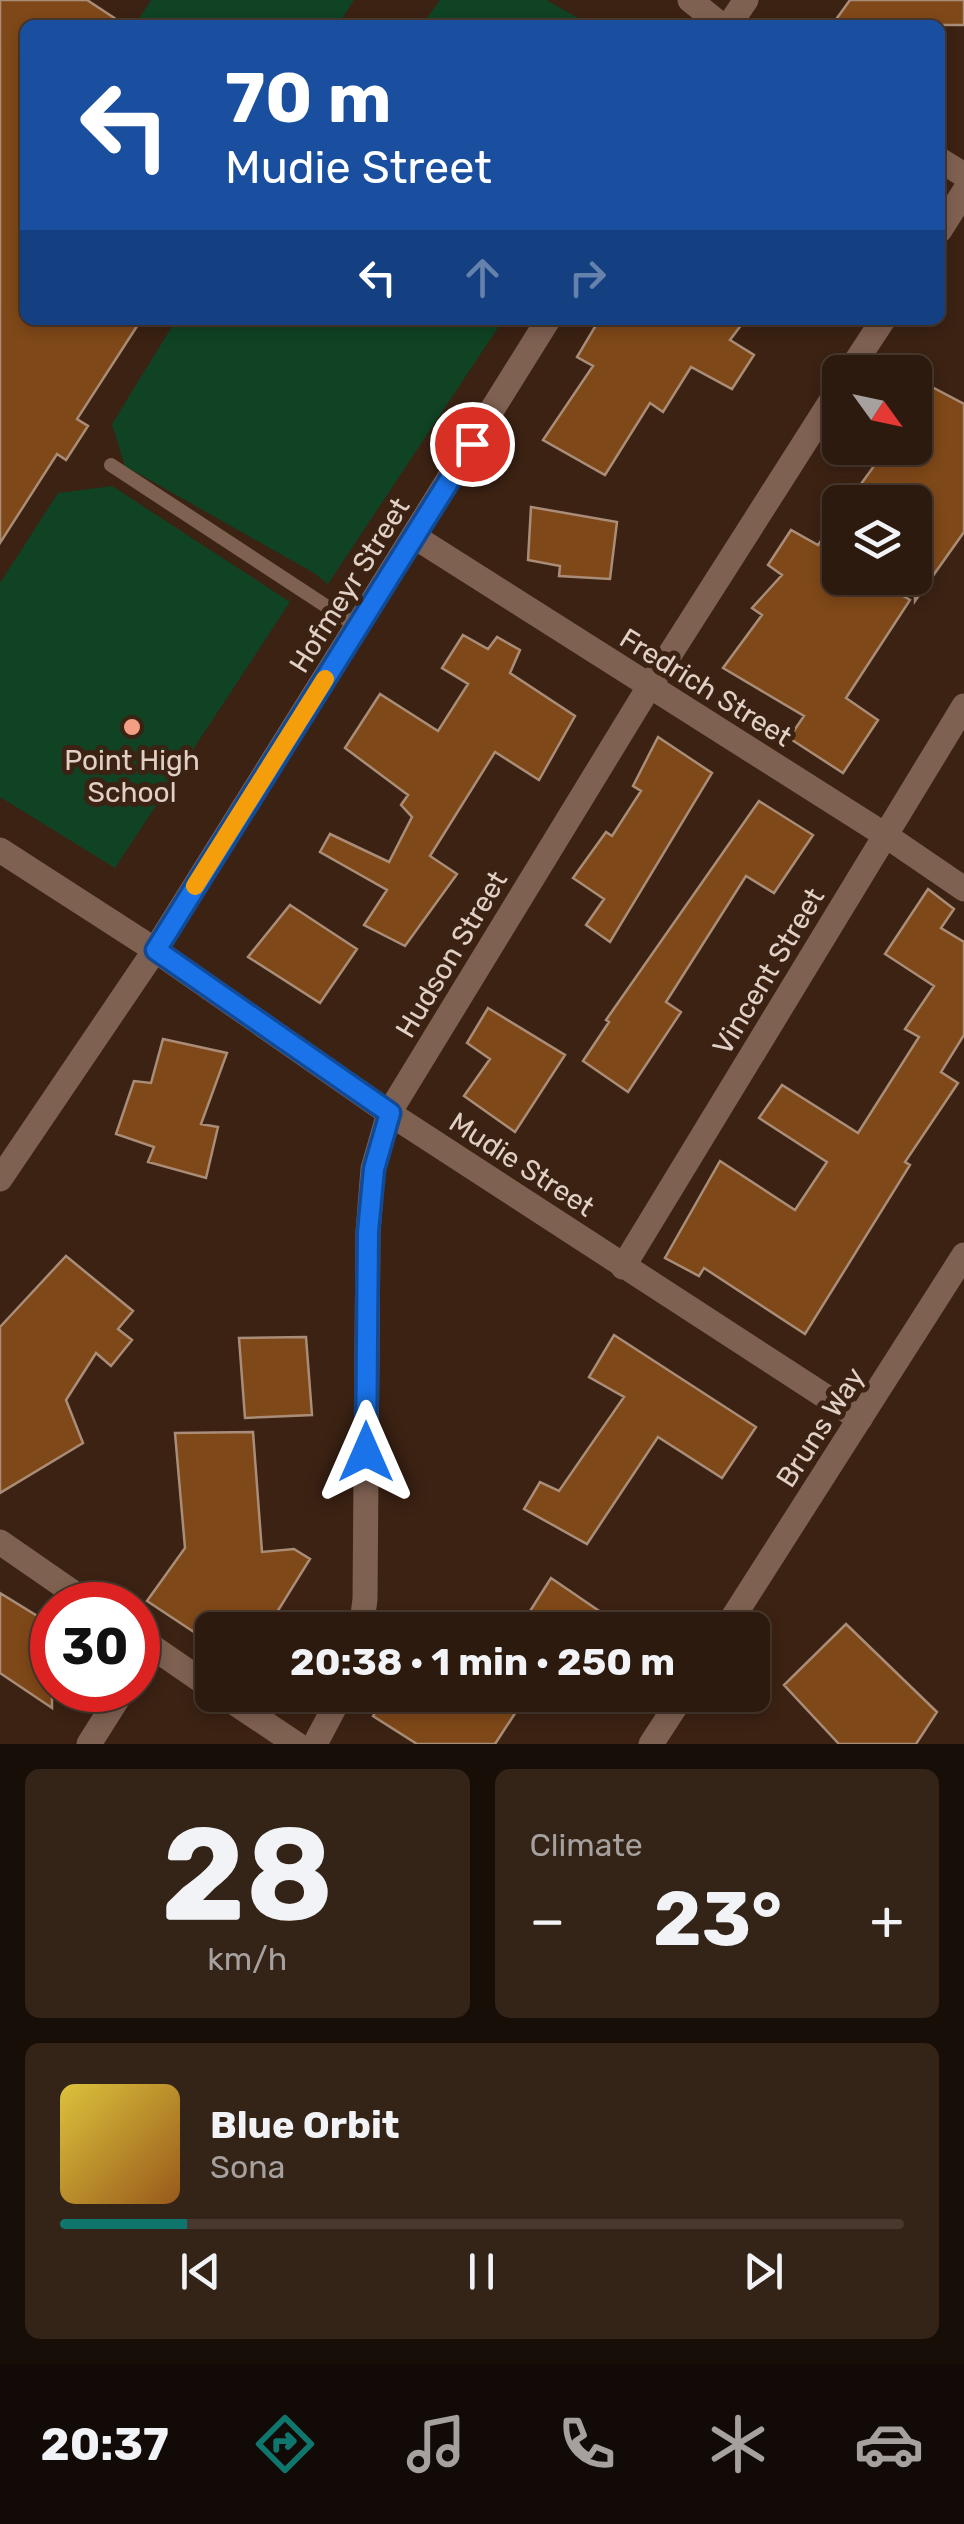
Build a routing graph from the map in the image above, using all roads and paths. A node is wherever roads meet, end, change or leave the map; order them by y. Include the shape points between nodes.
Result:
1 (690, 0) edge
2 (746, 0) edge
3 (718, 20) edge
4 (729, 20) edge
5 (964, 192) edge
6 (945, 222) edge
7 (545, 325) edge
8 (879, 325) edge
9 (860, 355) edge
10 (822, 415) edge
11 (111, 464) dead end
12 (415, 537) junction
13 (358, 627) junction
14 (649, 686) junction
15 (964, 706) edge
16 (885, 836) junction
17 (0, 850) edge
18 (964, 889) edge
19 (156, 950) junction
20 (390, 1113) junction
21 (0, 1180) edge
22 (964, 1254) edge
23 (624, 1267) junction
24 (860, 1419) junction
25 (0, 1542) edge
26 (58, 1582) edge
27 (364, 1612) edge
28 (737, 1612) edge
29 (160, 1660) edge
30 (195, 1679) edge
31 (110, 1712) edge
32 (248, 1712) edge
33 (332, 1712) edge
34 (672, 1712) edge
35 (89, 1744) edge
36 (296, 1744) edge
37 (315, 1744) edge
38 (651, 1744) edge

1 - 3 street
2 - 4 street
5 - 6 street
7 - 12 street, Hofmeyr Street
8 - 9 street
10 - 14 street, Hudson Street
11 - 13 lane
12 - 13 street, Hofmeyr Street
12 - 14 street, Fredrich Street
13 - 19 street, Hofmeyr Street
14 - 16 street, Fredrich Street
14 - 20 street, Hudson Street
15 - 16 street, Vincent Street
16 - 18 street, Fredrich Street
16 - 23 street, Vincent Street
17 - 19 street, Mudie Street
19 - 20 street, Mudie Street
19 - 21 street, Hofmeyr Street
20 - 23 street, Mudie Street
20 - 27 street, Hudson Street via 374,1169 368,1232
22 - 24 street, Bruns Way
23 - 24 street, Mudie Street
24 - 28 street, Bruns Way
25 - 26 street
29 - 30 street
31 - 35 street
32 - 36 street
33 - 37 street
34 - 38 street

